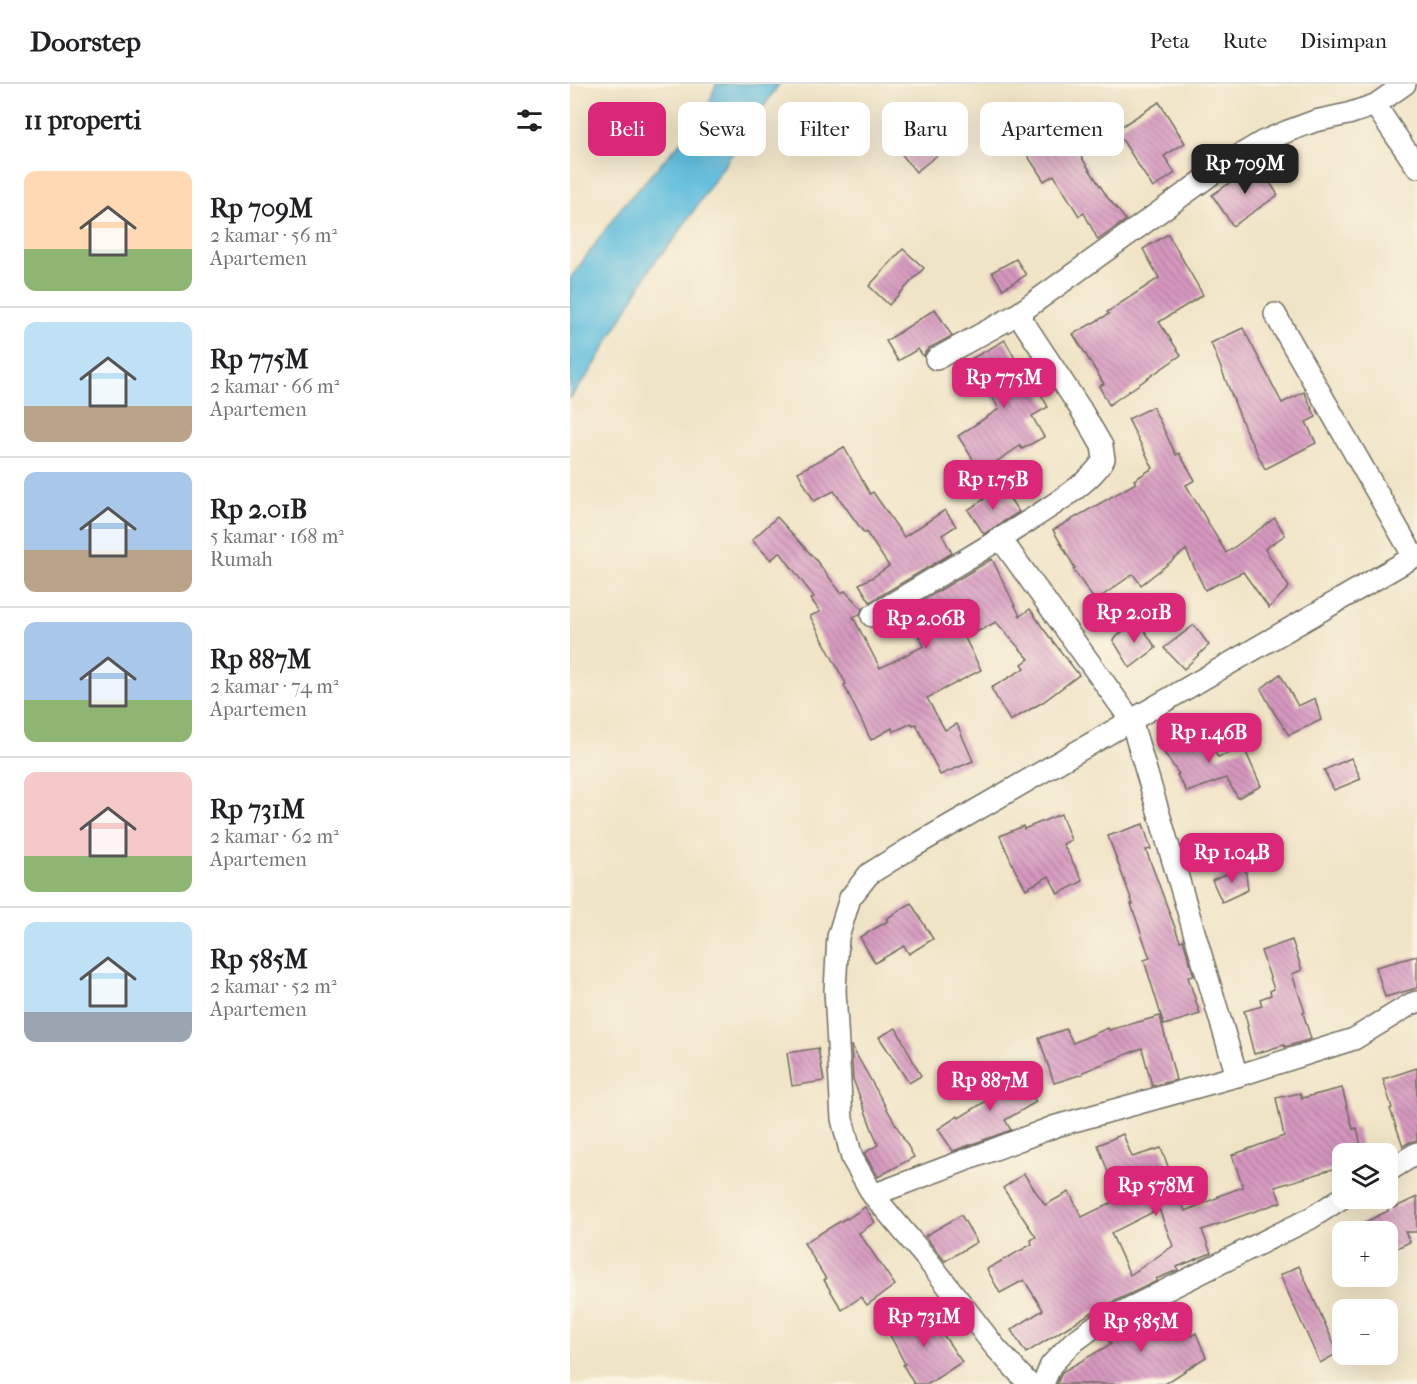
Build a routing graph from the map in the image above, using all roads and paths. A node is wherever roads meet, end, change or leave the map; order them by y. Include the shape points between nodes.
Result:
1 (1405, 84) edge
2 (1375, 105) junction
3 (1417, 168) edge
4 (1018, 314) junction
5 (1275, 314) dead end
6 (936, 359) dead end
7 (1000, 538) junction
8 (1416, 556) edge
9 (872, 616) dead end
10 (1131, 720) junction
11 (1415, 1008) edge
12 (1237, 1076) junction
13 (1417, 1153) edge
14 (1398, 1165) edge
15 (873, 1195) junction
16 (1332, 1204) edge
17 (1029, 1384) edge
18 (1043, 1384) edge

1 - 2 street
2 - 3 street
2 - 4 street via 1315,121 1262,142
4 - 6 street
4 - 7 street via 1080,408 1102,446 1104,459 1100,467 1063,498
5 - 8 street
7 - 9 street
7 - 10 street
8 - 10 street
10 - 12 street
10 - 15 street via 869,874 849,898 838,937 835,990 842,1119 852,1158
11 - 12 street via 1354,1039
12 - 15 street via 1056,1126
13 - 14 street
15 - 17 street
16 - 18 street via 1098,1324 1051,1365

